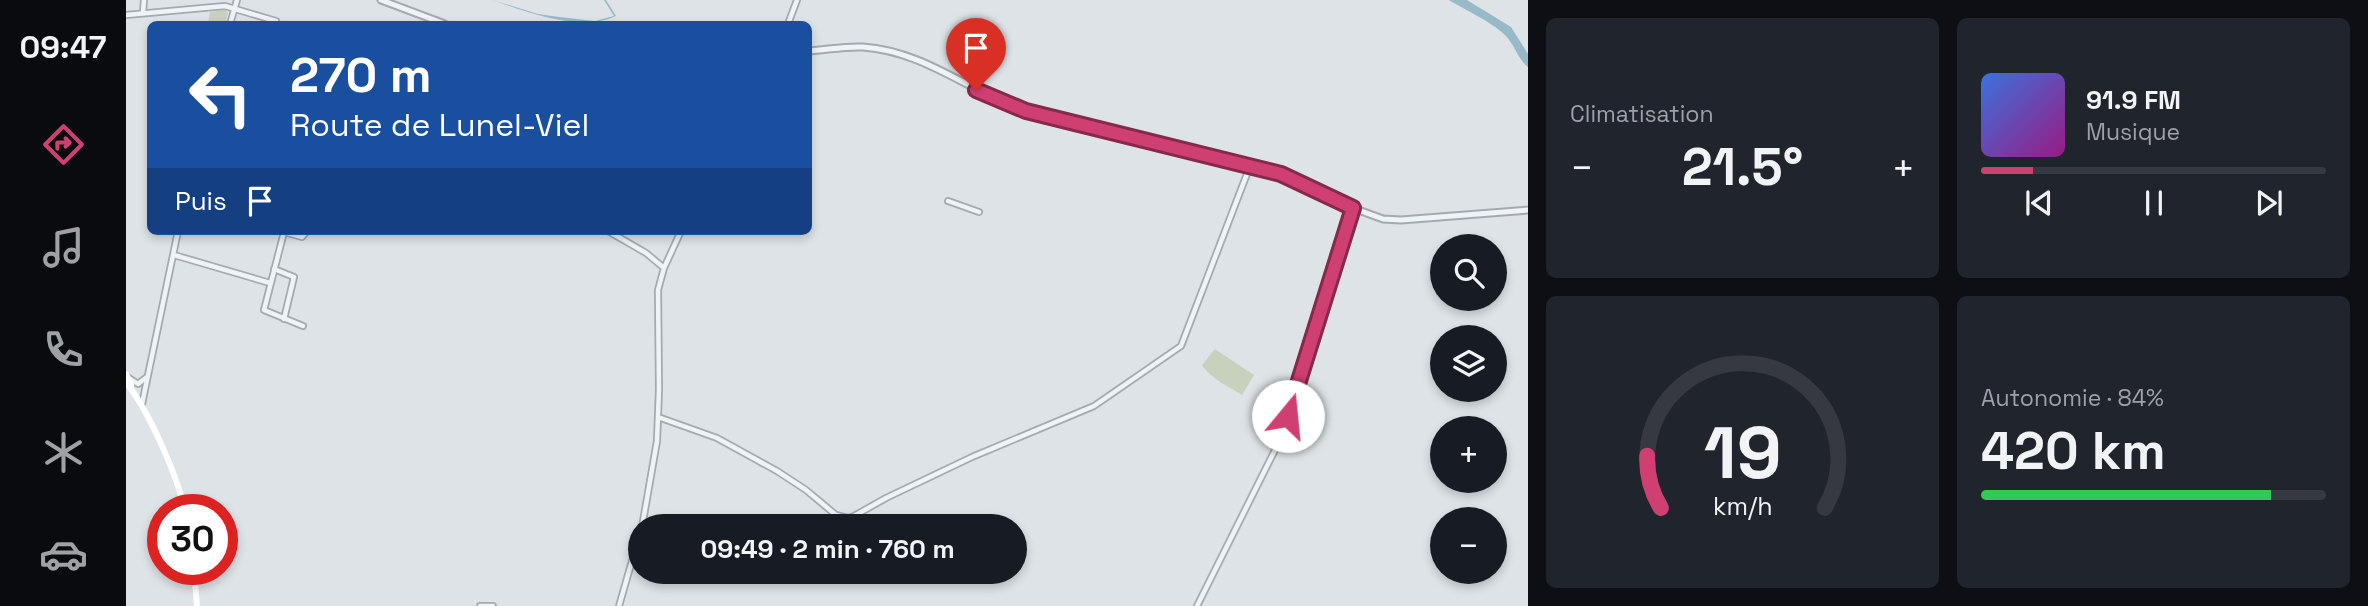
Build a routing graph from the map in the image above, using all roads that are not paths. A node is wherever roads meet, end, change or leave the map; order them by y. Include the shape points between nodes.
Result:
1 (144, 0) edge
2 (237, 0) edge
3 (381, 0) edge
4 (797, 0) edge
5 (235, 8) junction
6 (143, 12) junction
7 (126, 15) edge
8 (231, 21) edge
9 (273, 21) edge
10 (437, 21) edge
11 (789, 21) edge
12 (812, 51) edge
13 (1250, 166) junction
14 (948, 201) dead end
15 (1353, 208) junction
16 (1528, 210) edge
17 (979, 212) dead end
18 (177, 235) edge
19 (283, 235) edge
20 (615, 235) edge
21 (679, 235) edge
22 (173, 255) junction
23 (664, 268) junction
24 (274, 269) junction
25 (270, 283) junction
26 (284, 319) junction
27 (303, 326) dead end
28 (148, 376) junction
29 (126, 377) edge
30 (142, 407) junction
31 (658, 417) junction
32 (180, 494) edge
33 (644, 514) edge
34 (628, 575) edge
35 (195, 585) edge
36 (197, 606) edge
37 (480, 606) edge
38 (493, 606) edge
39 (619, 606) edge
40 (1197, 606) edge

1 - 6 street
2 - 5 street
3 - 10 street
4 - 11 street
5 - 6 street
5 - 8 street
5 - 9 street
6 - 7 street
12 - 13 street via 863,47 890,51 928,63 1015,107
13 - 15 street via 1281,174
13 - 31 street via 1181,346 1094,406 972,457 855,516 836,515 777,471 717,438
14 - 17 street
15 - 16 street via 1401,220
15 - 40 street via 1281,438
18 - 22 street
19 - 24 street
20 - 23 street
21 - 23 street
22 - 25 street
22 - 28 street
23 - 31 street via 658,290
24 - 25 street
24 - 26 street via 294,276
25 - 26 street via 264,310
26 - 27 street
28 - 29 street via 138,384
28 - 30 street
29 - 30 main road
30 - 32 main road
31 - 33 street
34 - 39 street
35 - 36 main road
37 - 38 street

